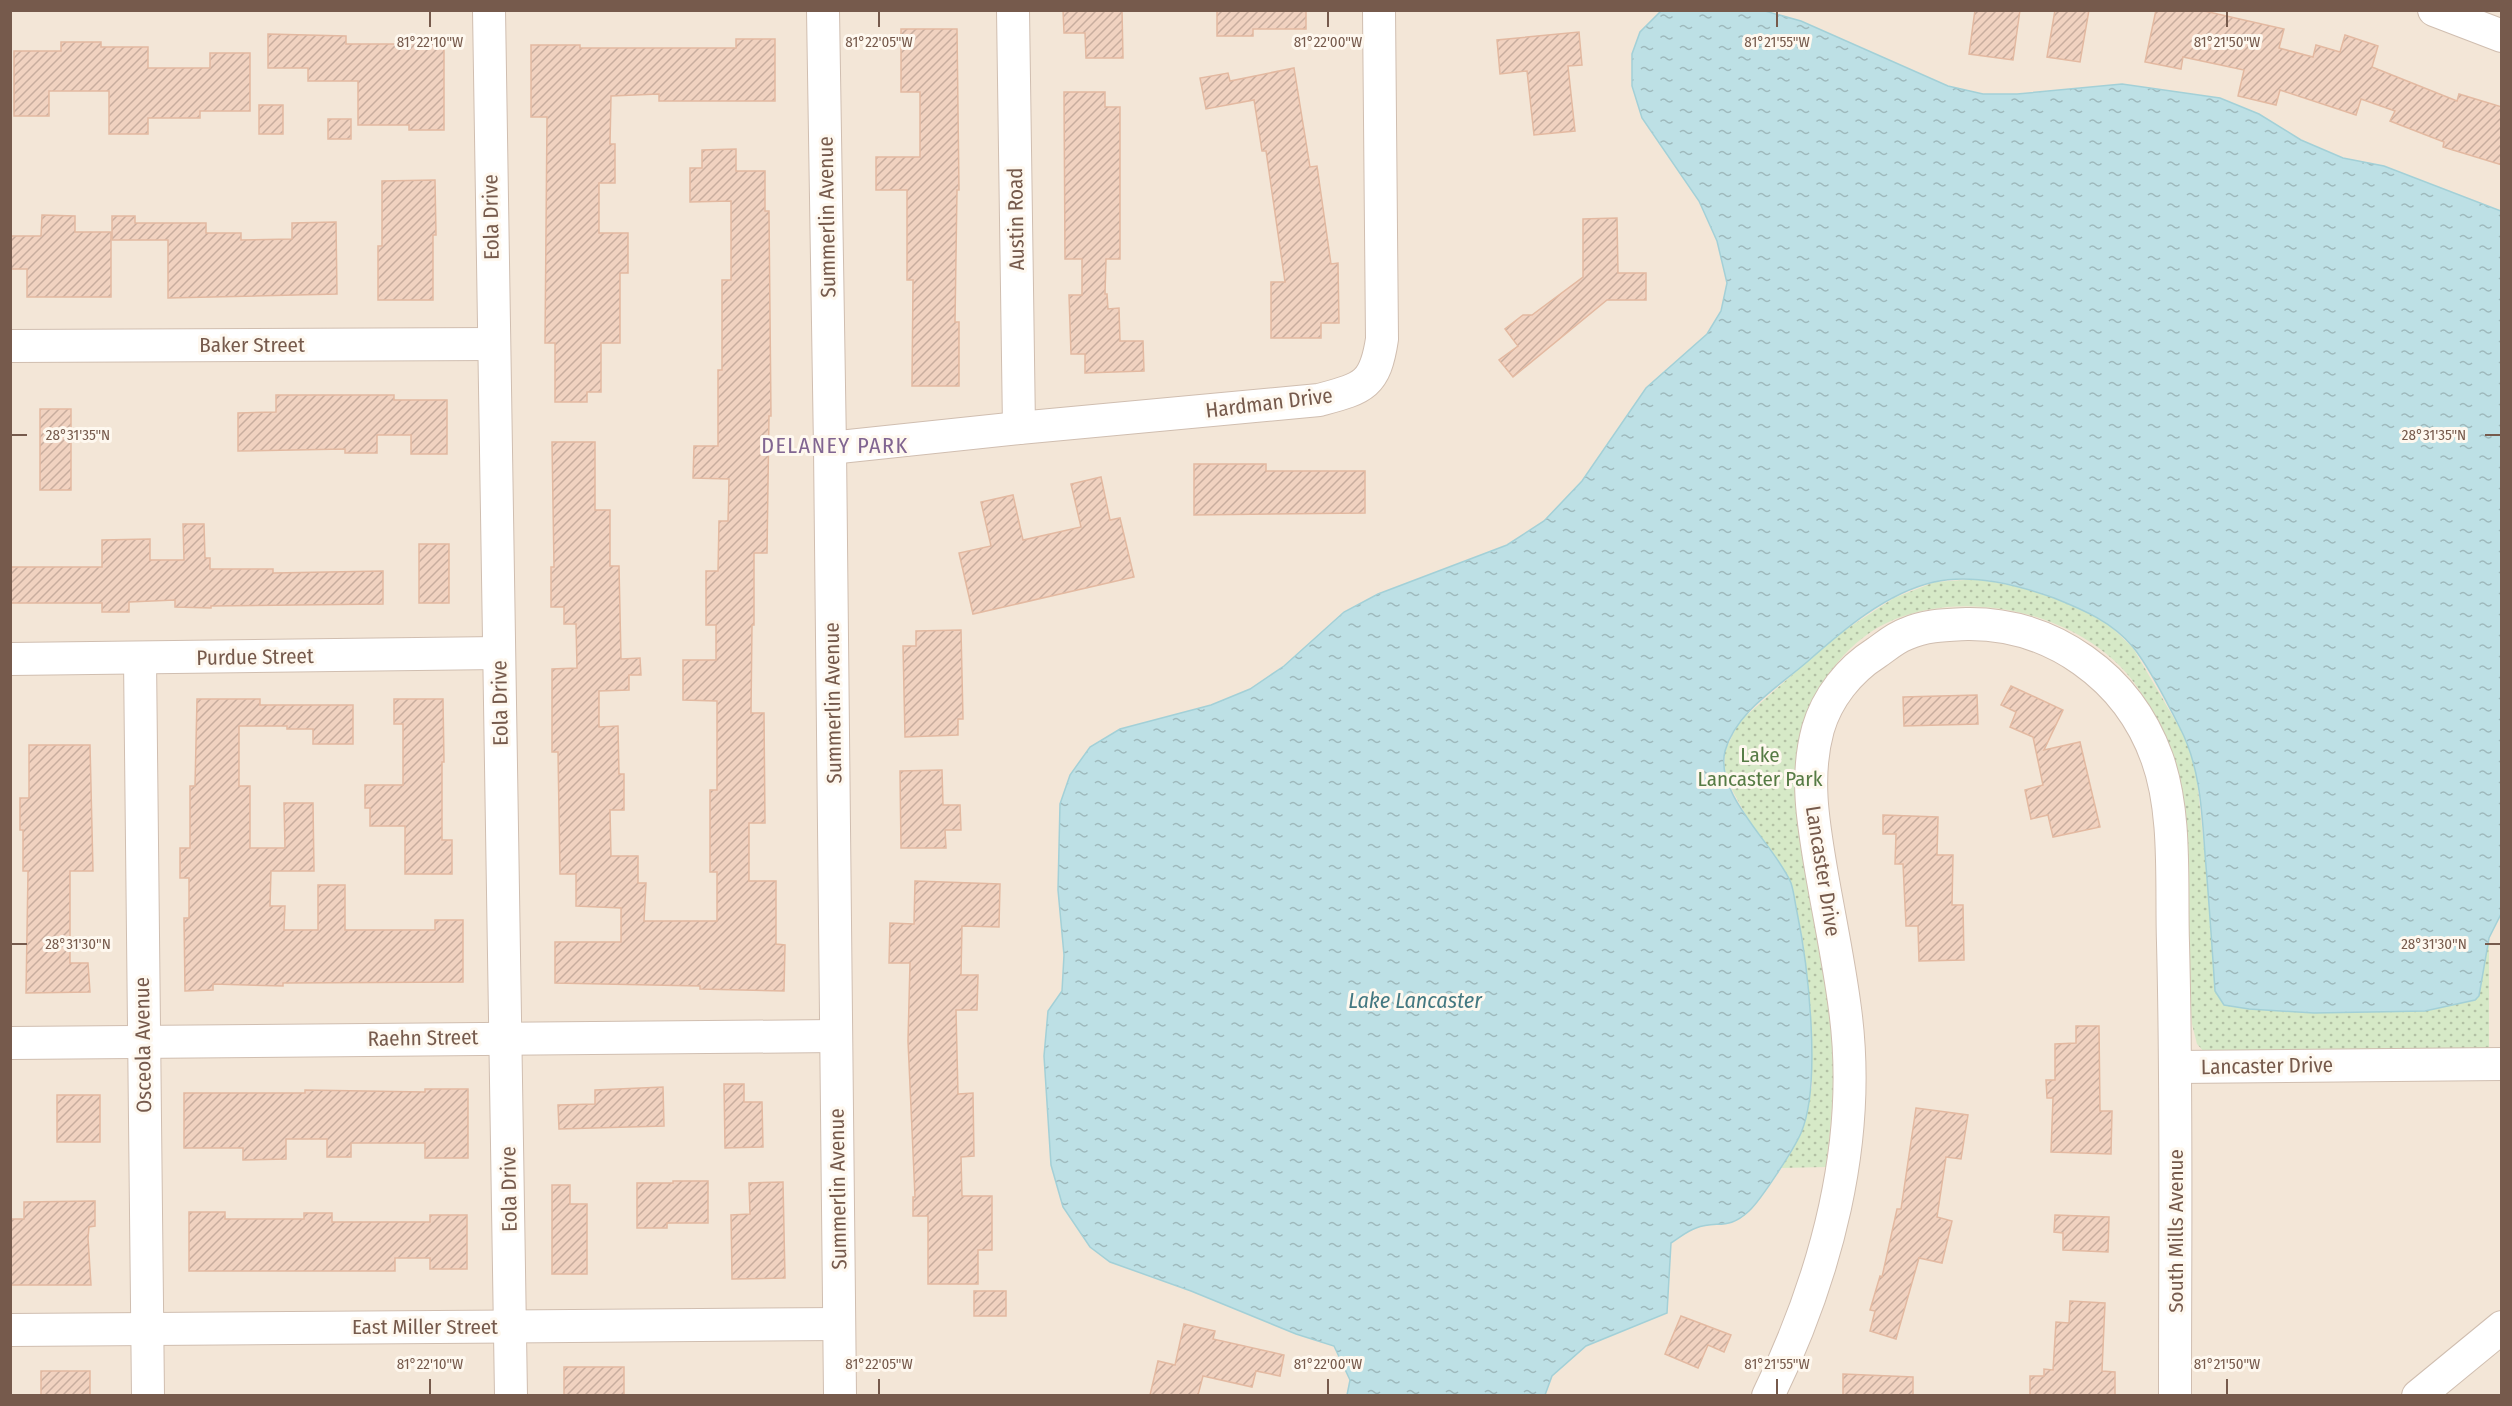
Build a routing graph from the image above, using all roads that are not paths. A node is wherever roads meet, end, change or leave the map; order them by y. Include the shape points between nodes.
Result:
1 (489, 10) edge
2 (823, 10) edge
3 (1013, 10) edge
4 (1379, 10) edge
5 (2434, 10) edge
6 (2502, 36) edge
7 (493, 344) junction
8 (10, 346) edge
9 (1019, 428) junction
10 (830, 448) junction
11 (499, 653) junction
12 (10, 658) edge
13 (140, 658) junction
14 (836, 1036) junction
15 (507, 1037) junction
16 (10, 1043) edge
17 (143, 1043) junction
18 (2502, 1064) edge
19 (2176, 1067) junction
20 (839, 1324) junction
21 (510, 1326) junction
22 (2502, 1327) edge
23 (147, 1328) junction
24 (10, 1330) edge
25 (148, 1395) edge
26 (511, 1395) edge
27 (840, 1395) edge
28 (1768, 1395) edge
29 (2175, 1395) edge
30 (2418, 1395) edge

1 - 7 street, Eola Drive
2 - 10 street, Summerlin Avenue
3 - 9 street, Austin Road
4 - 9 street, Hardman Drive via 1383,339 1379,364 1370,380 1347,393 1319,400
5 - 6 street
7 - 8 street, Baker Street
7 - 11 street, Eola Drive
9 - 10 street, Hardman Drive
10 - 14 street, Summerlin Avenue
11 - 13 street, Purdue Street
11 - 15 street, Eola Drive
12 - 13 street, Purdue Street
13 - 17 street, Osceola Avenue
14 - 15 street, Raehn Street
14 - 20 street, Summerlin Avenue
15 - 17 street, Raehn Street
15 - 21 street, Eola Drive
16 - 17 street, Raehn Street
17 - 23 street, Osceola Avenue
18 - 19 street, Lancaster Drive
19 - 28 street, Lancaster Drive via 2168,806 2158,761 2142,721 2119,690 2080,657 2036,634 1987,624 1936,625 1904,634 1867,659 1837,688 1819,724 1811,765 1811,813 1845,1008 1851,1064 1849,1119 1839,1190 1825,1244 1806,1304
19 - 29 street, South Mills Avenue
20 - 21 street, East Miller Street
20 - 27 street, Summerlin Avenue
21 - 23 street, East Miller Street
21 - 26 street, Eola Drive
22 - 30 street
23 - 24 street, East Miller Street
23 - 25 street, Osceola Avenue

